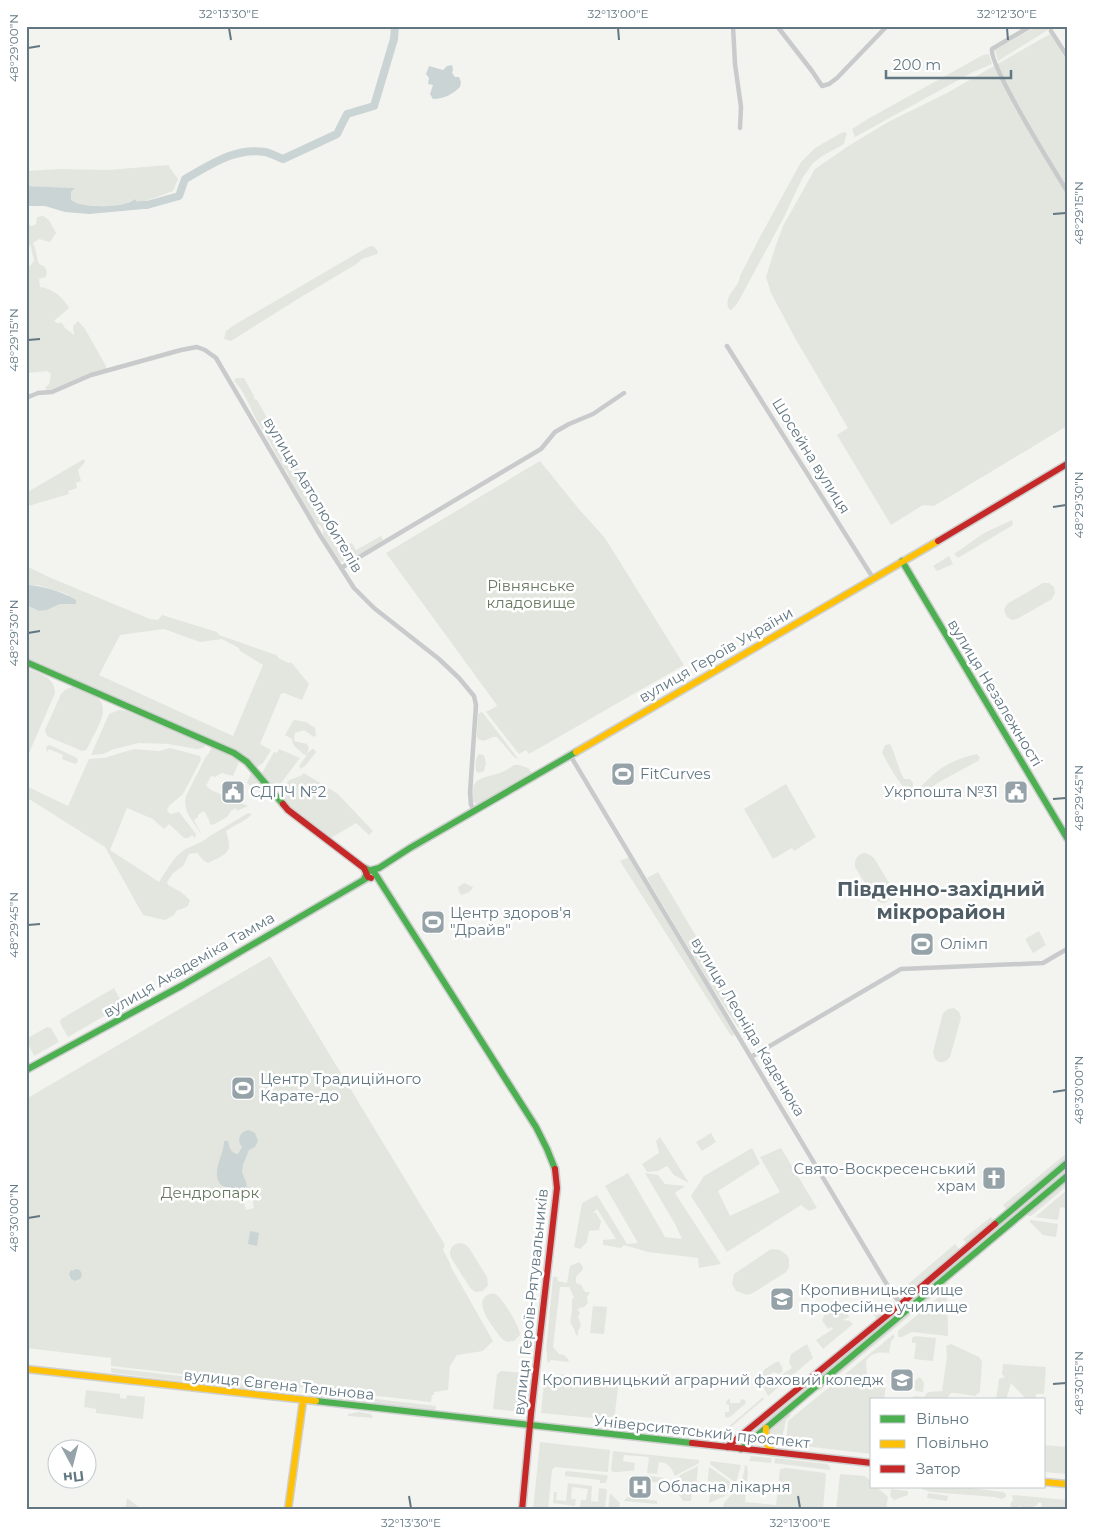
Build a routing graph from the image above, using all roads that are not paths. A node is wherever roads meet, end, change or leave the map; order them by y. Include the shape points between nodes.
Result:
1 (733, 26) edge
2 (777, 26) edge
3 (786, 26) edge
4 (887, 26) edge
5 (1030, 26) edge
6 (781, 31) junction
7 (1051, 31) dead end
8 (1067, 56) edge
9 (740, 128) dead end
10 (1067, 191) edge
11 (728, 346) dead end
12 (624, 393) dead end
13 (26, 398) edge
14 (1067, 464) edge
15 (902, 561) junction
16 (341, 568) junction
17 (873, 578) junction
18 (26, 662) edge
19 (570, 755) junction
20 (475, 810) junction
21 (1067, 838) edge
22 (371, 874) junction
23 (1067, 949) edge
24 (751, 1057) junction
25 (26, 1070) edge
26 (1067, 1163) edge
27 (1067, 1176) edge
28 (901, 1304) junction
29 (907, 1311) junction
30 (26, 1369) edge
31 (303, 1400) junction
32 (530, 1426) junction
33 (766, 1428) junction
34 (727, 1447) junction
35 (744, 1449) junction
36 (773, 1452) junction
37 (870, 1463) edge
38 (1046, 1482) edge
39 (1067, 1484) edge
40 (288, 1510) edge
41 (522, 1510) edge

1 - 9 street
2 - 6 street
3 - 6 street
4 - 6 street via 837,78 822,86
5 - 10 street via 992,49 991,54 1009,92
7 - 8 street
11 - 17 street, Шосейна вулиця
12 - 16 street via 593,414 555,432 541,450
13 - 16 street, вулиця Автолюбителів via 38,392 52,392 91,375 181,350 197,347 205,350 216,358
14 - 15 main road, вулиця Героїв України
15 - 17 main road, вулиця Героїв України
15 - 21 main road, вулиця Незалежності
16 - 20 street, вулиця Автолюбителів via 354,588 374,608 439,660 474,696 470,793
17 - 19 main road, вулиця Героїв України
18 - 22 main road, вулиця Героїв-Рятувальників via 234,753 247,762 288,810
19 - 20 main road, вулиця Героїв України
19 - 24 street, вулиця Леоніда Каденюка
20 - 22 main road, вулиця Героїв України
22 - 25 main road, вулиця Академіка Тамма via 183,985
22 - 32 main road, вулиця Героїв-Рятувальників via 551,1156 557,1188
23 - 24 street via 1043,963 901,969
24 - 28 street, вулиця Леоніда Каденюка via 892,1294
26 - 28 main road
27 - 29 main road
28 - 29 street, вулиця Леоніда Каденюка
28 - 34 main road
29 - 33 main road
30 - 31 main road, вулиця Євгена Тельнова
31 - 32 main road, вулиця Євгена Тельнова
31 - 40 main road
32 - 34 main road, Університетський проспект
32 - 41 main road, вулиця Героїв-Рятувальників
33 - 35 main road
33 - 36 main road via 764,1442
34 - 35 main road, Університетський проспект
35 - 36 main road, Університетський проспект
36 - 37 main road, Університетський проспект
38 - 39 main road

